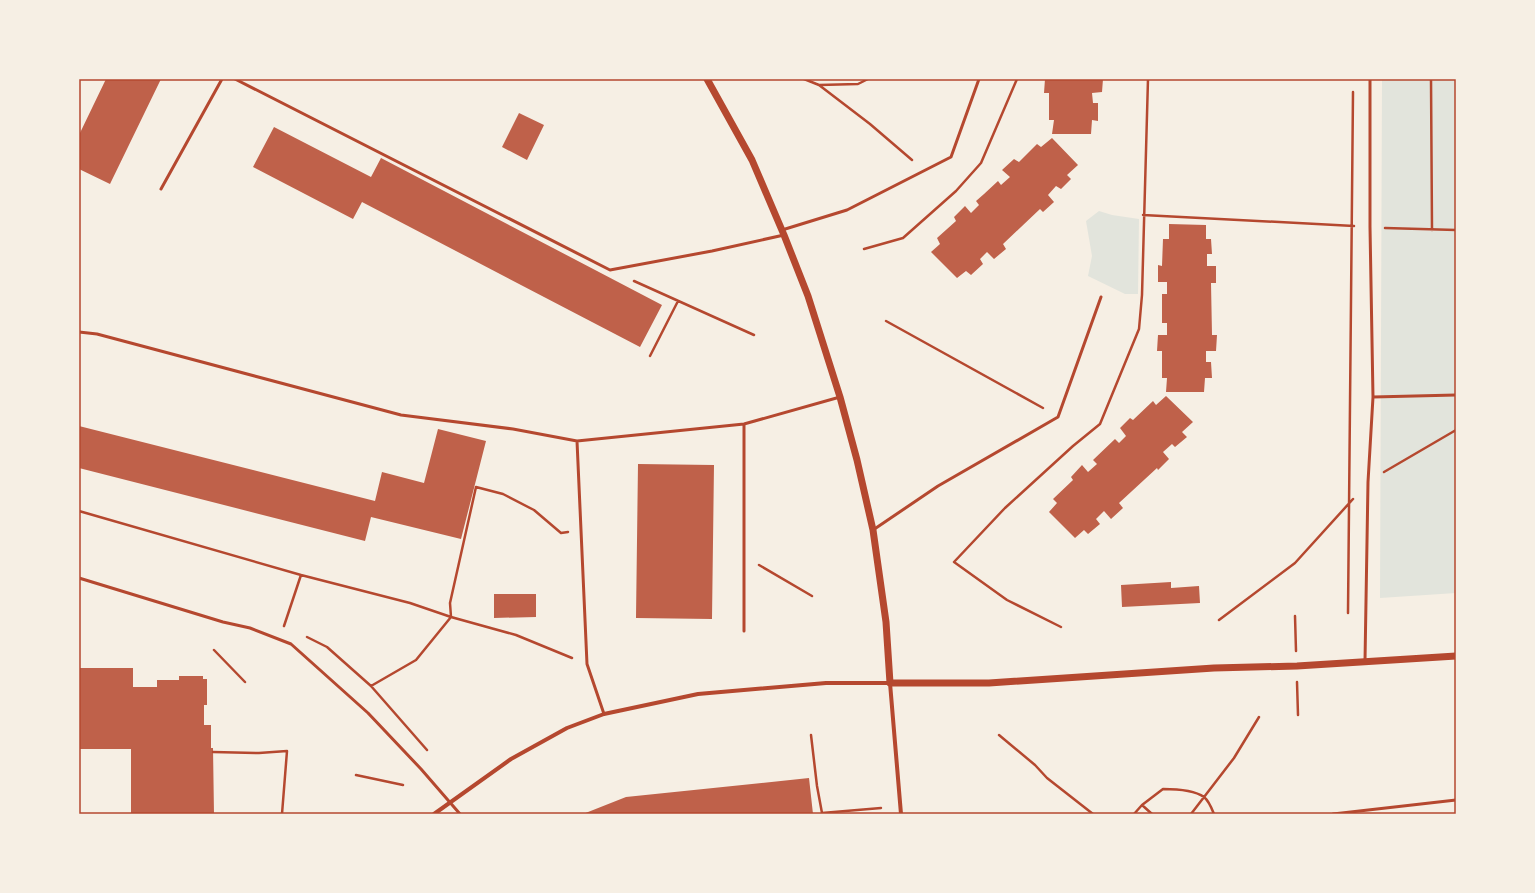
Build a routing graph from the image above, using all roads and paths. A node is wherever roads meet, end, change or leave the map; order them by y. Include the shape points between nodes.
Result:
1 (221, 79) edge
2 (235, 79) edge
3 (707, 79) edge
4 (804, 79) edge
5 (868, 79) edge
6 (979, 79) edge
7 (1017, 79) edge
8 (1148, 79) edge
9 (1370, 79) edge
10 (1431, 79) edge
11 (819, 86) junction
12 (1353, 87) dead end
13 (923, 172) junction
14 (161, 189) dead end
15 (1143, 215) junction
16 (1352, 226) junction
17 (1370, 227) junction
18 (1432, 230) junction
19 (1456, 230) edge
20 (783, 232) junction
21 (864, 249) dead end
22 (610, 270) junction
23 (1101, 297) dead end
24 (678, 301) junction
25 (886, 321) dead end
26 (79, 332) edge
27 (754, 335) dead end
28 (650, 356) dead end
29 (1456, 395) edge
30 (1373, 396) junction
31 (840, 397) junction
32 (1058, 417) junction
33 (744, 424) junction
34 (1456, 430) edge
35 (577, 441) junction
36 (1368, 482) junction
37 (1349, 503) junction
38 (79, 511) edge
39 (873, 530) junction
40 (561, 532) dead end
41 (743, 556) junction
42 (301, 575) junction
43 (79, 578) edge
44 (812, 596) dead end
45 (1348, 613) dead end
46 (451, 617) junction
47 (1220, 620) dead end
48 (1061, 627) dead end
49 (283, 628) dead end
50 (744, 631) dead end
51 (327, 647) dead end
52 (214, 650) dead end
53 (1456, 656) edge
54 (1365, 662) junction
55 (587, 664) junction
56 (245, 682) dead end
57 (890, 683) junction
58 (371, 686) junction
59 (604, 714) junction
60 (1259, 717) dead end
61 (811, 735) dead end
62 (999, 735) dead end
63 (427, 750) dead end
64 (213, 752) dead end
65 (356, 775) dead end
66 (403, 785) dead end
67 (1204, 797) junction
68 (1456, 800) edge
69 (450, 802) junction
70 (1142, 805) junction
71 (881, 808) dead end
72 (282, 814) edge
73 (434, 814) edge
74 (460, 814) edge
75 (822, 814) edge
76 (901, 814) edge
77 (1093, 814) edge
78 (1134, 814) edge
79 (1152, 814) edge
80 (1191, 814) edge
81 (1214, 814) edge
82 (1333, 814) edge

1 - 14 lane
2 - 22 lane
3 - 20 street via 752,160
4 - 11 path
5 - 11 path via 858,84
6 - 13 lane via 951,157
7 - 21 path via 981,163 956,191 903,238
8 - 15 path
9 - 17 lane
10 - 18 path
11 - 13 path via 870,124
12 - 16 path
13 - 20 lane via 847,210
15 - 16 path
15 - 48 path via 1139,329 1100,424 1005,508 954,562 1007,600
16 - 17 path
16 - 37 path
17 - 18 path
17 - 30 lane
18 - 19 path
20 - 22 lane via 712,251
20 - 31 street via 810,303
22 - 24 path
23 - 32 lane
24 - 27 path
24 - 28 path
25 - 32 path
26 - 35 lane via 97,334 401,415 513,429
29 - 30 lane
30 - 36 lane
31 - 33 lane
31 - 39 street
32 - 39 lane via 938,486
33 - 35 lane
33 - 41 lane
34 - 36 path
35 - 55 lane
36 - 37 path
36 - 54 lane
37 - 45 path
37 - 47 path via 1295,564
38 - 42 path
39 - 57 street via 886,622
40 - 46 path via 534,510 510,497 476,487 450,603
41 - 44 path
41 - 50 lane
42 - 46 path via 410,603
42 - 49 path
43 - 69 lane via 250,628 291,644 368,713
46 - 55 path via 516,636
46 - 58 path via 416,660
51 - 58 path
52 - 56 path
53 - 54 street
54 - 57 street via 1214,668 989,683
55 - 59 lane
57 - 59 street via 826,683 698,694
57 - 76 street
58 - 63 path
59 - 69 street via 567,728 511,759
60 - 67 path via 1234,758
61 - 75 path
62 - 77 path via 1047,778
64 - 72 path via 287,751
65 - 66 path
67 - 70 path via 1184,790 1163,789
67 - 80 path
67 - 81 path
68 - 82 lane
69 - 73 street
69 - 74 lane
70 - 78 path
70 - 79 path
71 - 75 path

